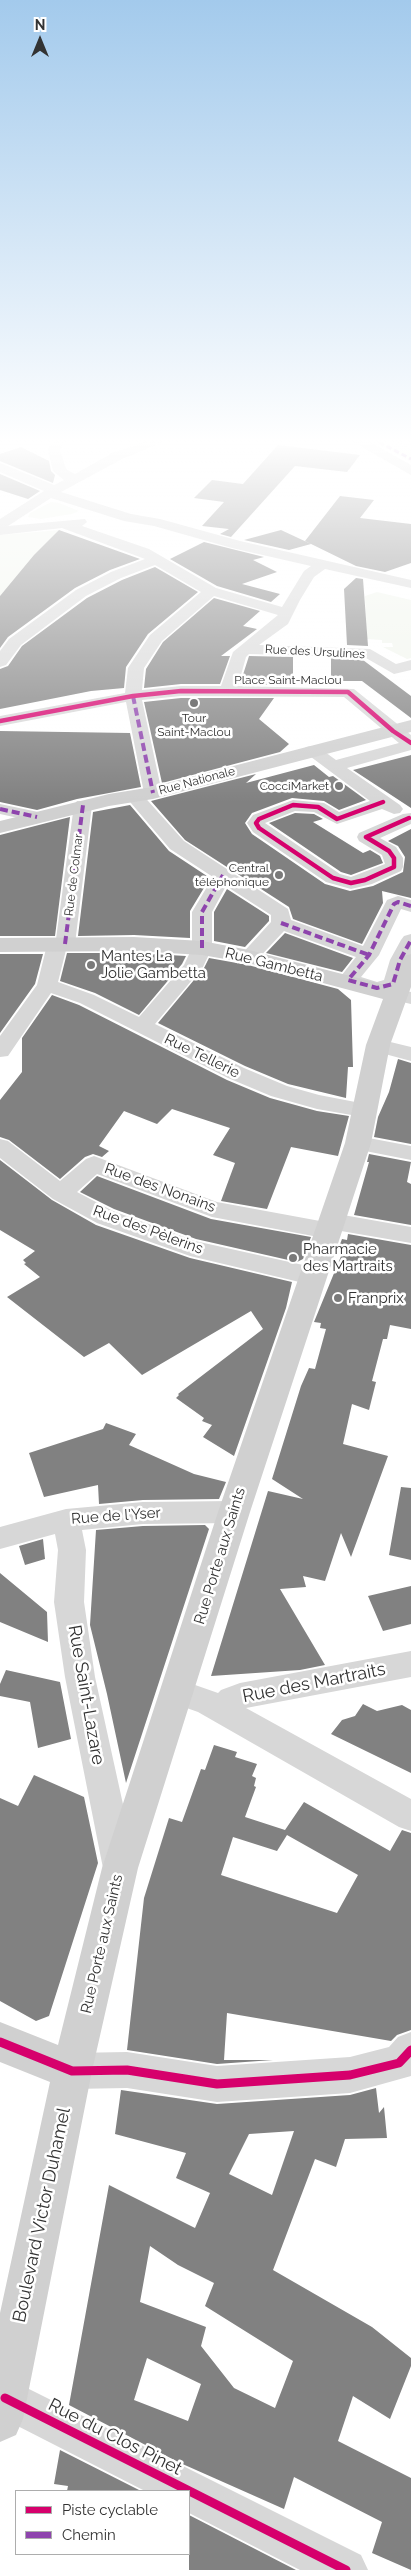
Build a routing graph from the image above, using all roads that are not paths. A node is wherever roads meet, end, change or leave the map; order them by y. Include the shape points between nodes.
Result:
1 (149, 562) edge
2 (162, 562) edge
3 (309, 562) edge
4 (321, 565) junction
5 (411, 584) edge
6 (211, 591) junction
7 (287, 613) junction
8 (245, 649) junction
9 (0, 662) edge
10 (411, 665) edge
11 (228, 691) junction
12 (133, 696) junction
13 (0, 721) edge
14 (402, 729) edge
15 (411, 744) edge
16 (312, 751) junction
17 (333, 766) junction
18 (153, 793) junction
19 (134, 796) junction
20 (383, 802) junction
21 (83, 805) junction
22 (0, 809) edge
23 (36, 817) junction
24 (337, 819) junction
25 (410, 819) edge
26 (0, 826) edge
27 (366, 837) junction
28 (223, 875) junction
29 (411, 906) edge
30 (282, 924) junction
31 (411, 940) edge
32 (0, 945) edge
33 (61, 945) junction
34 (202, 948) junction
35 (369, 955) junction
36 (250, 957) junction
37 (411, 961) edge
38 (47, 985) junction
39 (403, 997) edge
40 (142, 1026) junction
41 (378, 1045) junction
42 (0, 1051) edge
43 (411, 1054) edge
44 (363, 1110) junction
45 (358, 1142) junction
46 (0, 1146) edge
47 (411, 1153) edge
48 (61, 1193) junction
49 (330, 1226) junction
50 (411, 1235) edge
51 (312, 1276) junction
52 (234, 1512) junction
53 (66, 1520) junction
54 (0, 1538) edge
55 (411, 1664) edge
56 (178, 1692) junction
57 (222, 1711) junction
58 (411, 1816) edge
59 (120, 1868) junction
60 (0, 2042) edge
61 (411, 2050) edge
62 (72, 2071) junction
63 (2, 2408) edge
64 (176, 2490) edge
65 (190, 2497) edge
66 (346, 2570) edge

1 - 9 street via 81,593 15,642
2 - 6 street
3 - 4 street
4 - 5 street
4 - 7 street via 309,574
6 - 7 street
6 - 12 street via 156,638 136,668
7 - 8 street via 283,621
8 - 10 street, Rue des Ursulines via 355,652 370,654 394,669
8 - 11 street via 239,655
11 - 12 street, Place Saint-Maclou
11 - 14 street, Place Saint-Maclou via 348,692
12 - 13 street, Place Saint-Maclou
12 - 18 street
14 - 15 street, Place Saint-Maclou
14 - 16 main road, Rue Nationale
15 - 17 street
16 - 17 street
16 - 18 main road, Rue Nationale
17 - 20 street
18 - 19 main road, Rue Nationale
19 - 21 main road, Rue Nationale
19 - 28 street via 177,845
20 - 24 street
20 - 25 street
21 - 23 main road, Rue Nationale
21 - 33 street, Rue de Colmar
22 - 23 street
23 - 26 main road, Rue Nationale
24 - 27 street
24 - 27 street via 318,807 293,805 259,818 256,823 333,878 351,883 394,867 394,858 389,851
25 - 27 street
28 - 30 street via 281,913
28 - 34 street via 202,912
29 - 35 street via 394,904
30 - 35 street
30 - 36 street
31 - 35 street via 402,954 393,984 377,988 348,980
32 - 33 main road, Rue Gambetta
33 - 34 main road, Rue Gambetta via 134,944
33 - 38 street, Rue de Colmar
34 - 36 main road, Rue Gambetta
34 - 40 street via 193,967
36 - 39 main road, Rue Gambetta
37 - 39 main road, Rue Porte aux Saints
38 - 40 street, Rue Tellerie via 87,999
38 - 42 street
39 - 41 main road, Rue Porte aux Saints
40 - 44 street, Rue Tellerie via 278,1091
41 - 43 street
41 - 44 main road, Rue Porte aux Saints
44 - 45 main road, Rue Porte aux Saints
45 - 47 street
45 - 49 main road, Rue Porte aux Saints
46 - 48 street, Rue des Pèlerins
48 - 49 street, Rue des Nonains via 94,1164 212,1209
48 - 51 street, Rue des Pèlerins via 105,1217 190,1248
49 - 50 street
49 - 51 main road, Rue Porte aux Saints
51 - 52 main road, Rue Porte aux Saints
52 - 53 street, Rue de l'Yser via 143,1513
52 - 56 main road, Rue Porte aux Saints
53 - 54 street, Rue de l'Yser
53 - 59 street, Rue Saint-Lazare via 72,1550 69,1602 80,1678
55 - 57 street, Rue des Martraits via 240,1696 232,1699
56 - 57 street
56 - 59 main road, Rue Porte aux Saints
57 - 58 street
59 - 62 main road, Rue Porte aux Saints
60 - 62 main road
61 - 62 street via 399,2063 350,2075 217,2084 126,2070
62 - 63 main road, Boulevard Victor Duhamel
63 - 64 street, Rue du Clos Pinet
65 - 66 street, Rue du Clos Pinet

